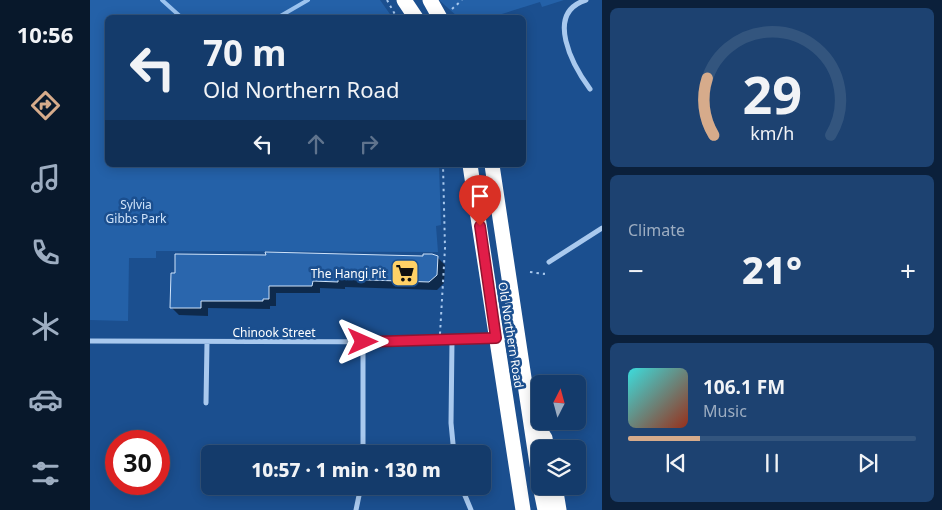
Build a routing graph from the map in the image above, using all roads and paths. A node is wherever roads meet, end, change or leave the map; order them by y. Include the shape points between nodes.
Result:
1 (387, 0) edge
2 (404, 0) edge
3 (430, 0) edge
4 (462, 0) edge
5 (586, 0) edge
6 (446, 13) edge
7 (395, 15) edge
8 (414, 15) edge
9 (590, 89) dead end
10 (443, 167) edge
11 (470, 167) edge
12 (492, 167) edge
13 (602, 228) edge
14 (549, 262) joint
15 (530, 272) dead end
16 (518, 336) junction
17 (496, 338) junction
18 (90, 341) edge
19 (452, 341) junction
20 (207, 342) junction
21 (363, 342) junction
22 (439, 342) junction
23 (206, 403) dead end
24 (530, 414) junction
25 (534, 440) edge
26 (546, 440) edge
27 (363, 445) edge
28 (453, 445) edge
29 (518, 485) junction
30 (359, 495) edge
31 (465, 495) edge
32 (542, 495) edge
33 (556, 495) edge
34 (356, 510) edge
35 (471, 510) edge
36 (515, 510) edge
37 (523, 510) edge
38 (544, 510) edge
39 (560, 510) edge

1 - 7 path
2 - 8 highway
3 - 6 highway
4 - 6 path
5 - 9 street via 569,9 564,31 576,71
10 - 22 path via 445,248
11 - 17 highway, Old Northern Road
12 - 16 highway, Old Northern Road
13 - 14 street
14 - 15 path via 544,274
16 - 17 street, Chinook Street
16 - 24 highway, Old Northern Road
17 - 19 street, Chinook Street
17 - 29 highway, Old Northern Road
18 - 20 street, Chinook Street
19 - 22 street, Chinook Street
19 - 28 street
20 - 21 street, Chinook Street
20 - 23 street
21 - 22 street, Chinook Street
21 - 27 street
24 - 25 highway, Old Northern Road
24 - 26 highway
29 - 36 highway
29 - 37 highway, Old Northern Road
30 - 34 street
31 - 35 street
32 - 38 highway, Old Northern Road
33 - 39 highway

